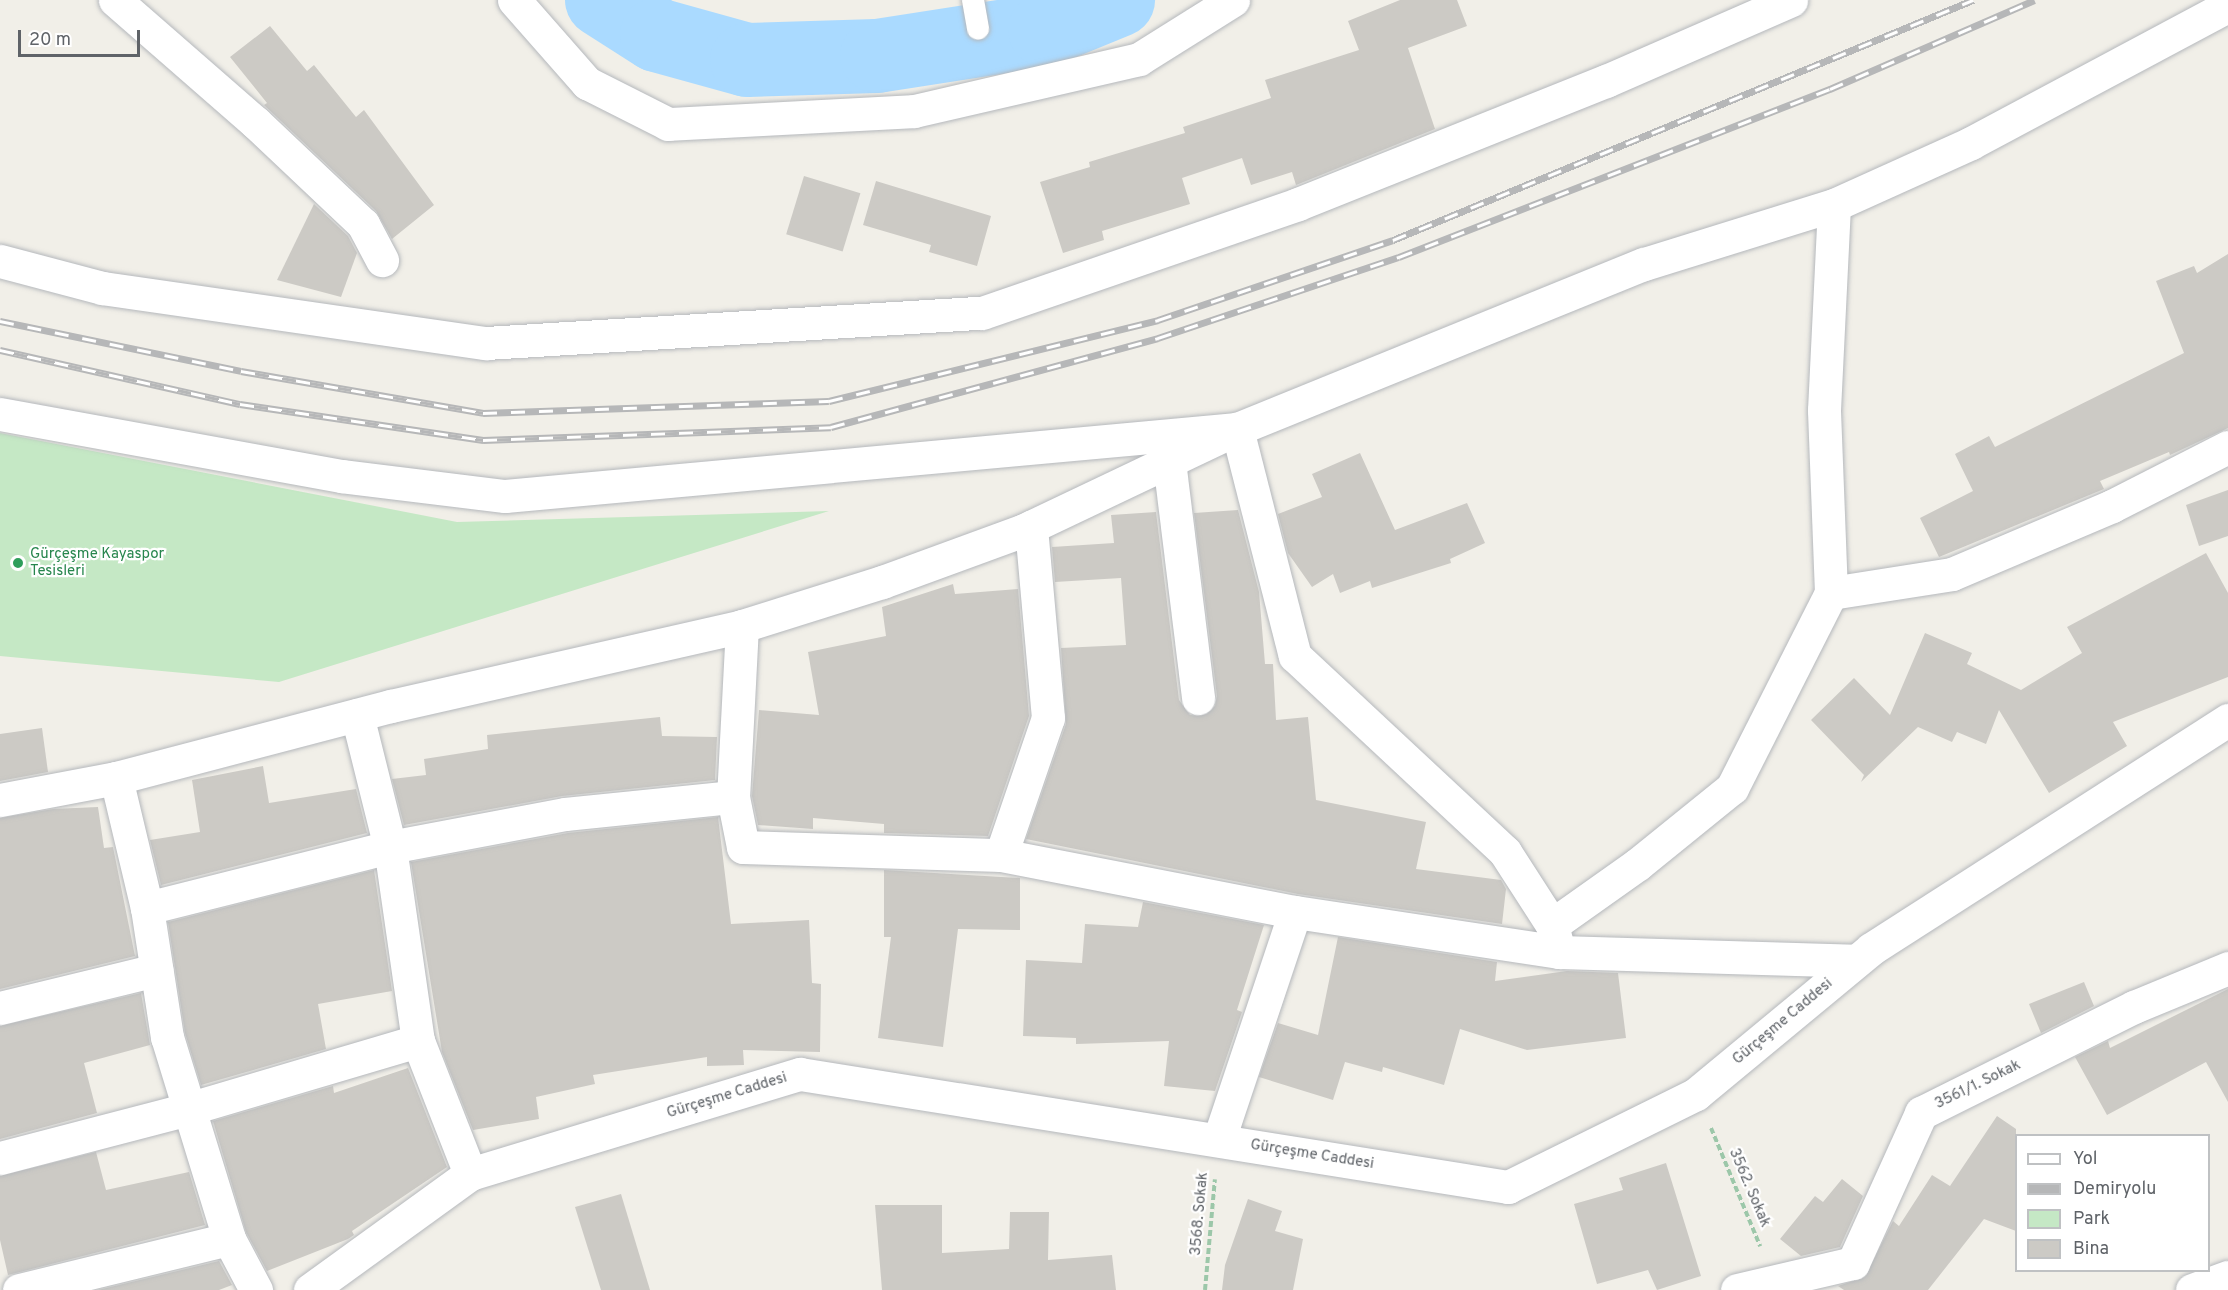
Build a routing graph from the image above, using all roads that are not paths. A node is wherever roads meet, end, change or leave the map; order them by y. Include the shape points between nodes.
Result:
1 (115, 0) edge
2 (514, 0) edge
3 (973, 0) edge
4 (1233, 0) edge
5 (1791, 0) edge
6 (2228, 6) edge
7 (978, 29) dead end
8 (1834, 205) junction
9 (382, 260) dead end
10 (0, 261) edge
11 (0, 414) edge
12 (1237, 429) junction
13 (2228, 447) edge
14 (1169, 460) junction
15 (1031, 527) junction
16 (1831, 593) junction
17 (742, 626) junction
18 (1198, 698) dead end
19 (357, 715) junction
20 (2228, 720) edge
21 (116, 778) junction
22 (733, 797) junction
23 (0, 801) edge
24 (390, 847) junction
25 (1001, 855) junction
26 (147, 908) junction
27 (1295, 912) junction
28 (1555, 939) junction
29 (1856, 961) junction
30 (2228, 968) edge
31 (156, 970) junction
32 (0, 1008) edge
33 (418, 1041) junction
34 (188, 1109) junction
35 (1219, 1139) junction
36 (0, 1158) edge
37 (470, 1174) junction
38 (229, 1239) junction
39 (2228, 1276) edge
40 (19, 1290) edge
41 (256, 1290) edge
42 (310, 1290) edge
43 (1737, 1290) edge
44 (2192, 1290) edge

1 - 9 street via 255,122 363,224
2 - 4 street via 587,83 668,124 914,111 1139,59
3 - 7 lane
5 - 10 street via 1606,81 1298,204 982,313 486,343 102,288
6 - 8 street via 1971,143
8 - 12 street via 1644,264
8 - 16 street via 1824,410
11 - 12 street via 341,476 505,496
12 - 14 street
12 - 28 street via 1295,656 1505,852
13 - 16 street via 2112,506 1952,573
14 - 15 street
14 - 18 street
15 - 17 street via 882,582
15 - 25 street via 1048,718
16 - 28 street via 1732,788 1638,864
17 - 19 street
17 - 22 street
19 - 21 street
19 - 24 street
20 - 29 street, Gürçeşme Caddesi
21 - 23 street
21 - 26 street
22 - 24 street via 565,814
22 - 25 street via 743,847
24 - 26 street
24 - 33 street
25 - 27 street
26 - 31 street
27 - 28 street
27 - 35 street
28 - 29 street
29 - 35 street, Gürçeşme Caddesi via 1696,1094 1508,1187
30 - 43 street, 3561/1. Sokak via 2134,1007 1921,1113 1853,1263
31 - 32 street
31 - 34 street via 167,1037
33 - 34 street
33 - 37 street
34 - 36 street
34 - 38 street
35 - 37 street, Gürçeşme Caddesi via 800,1074
37 - 42 street, Gürçeşme Caddesi
38 - 40 street
38 - 41 street
39 - 44 street

